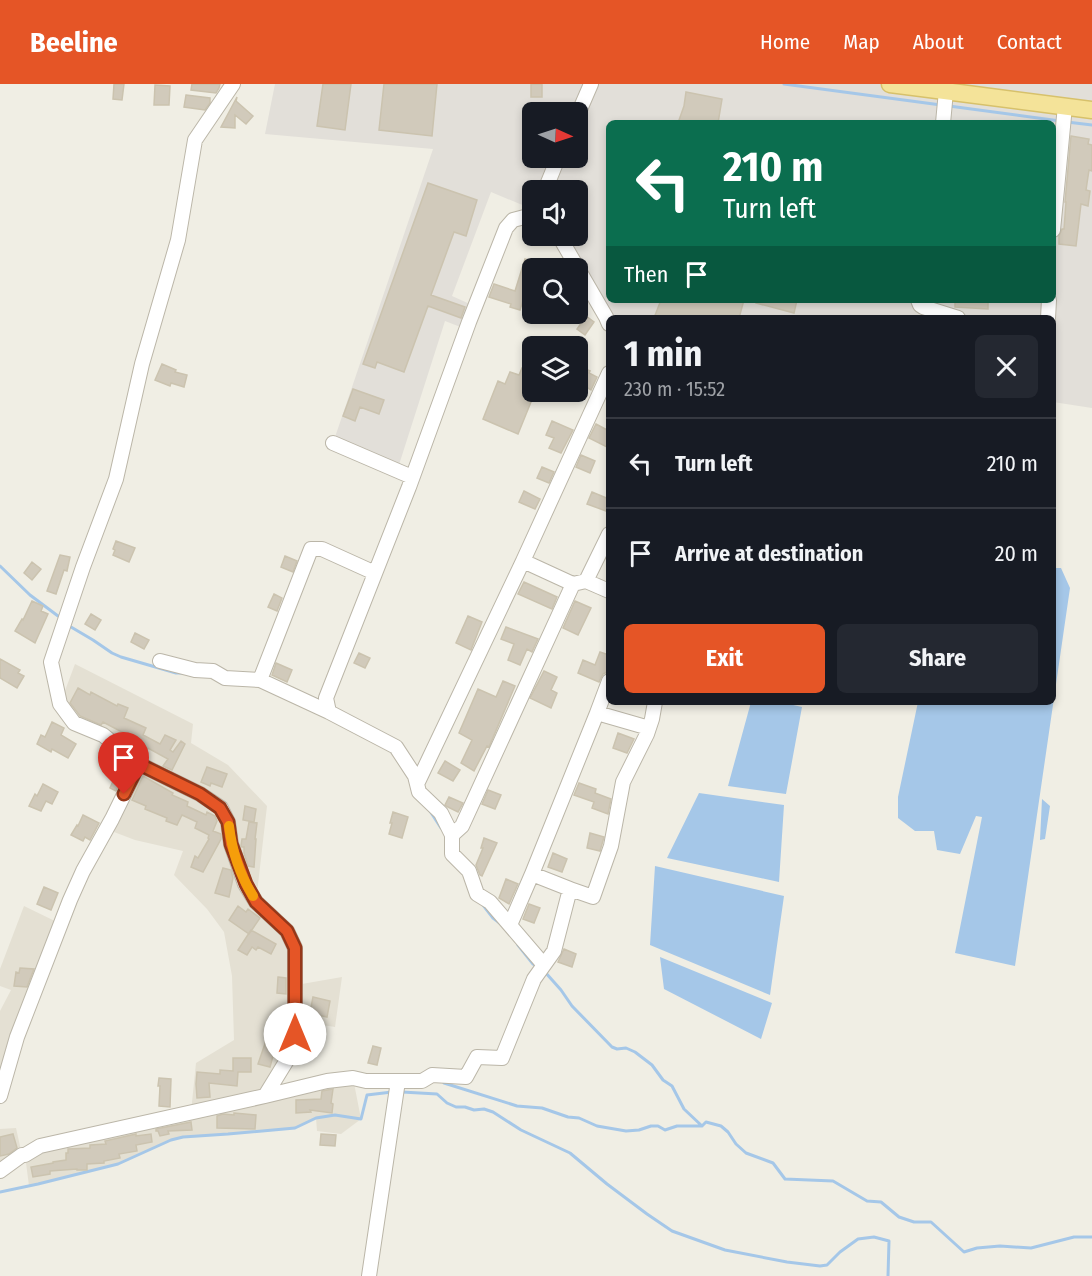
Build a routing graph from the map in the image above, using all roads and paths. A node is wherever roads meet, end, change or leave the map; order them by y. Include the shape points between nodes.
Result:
1 (234, 84) edge
2 (591, 84) edge
3 (890, 84) edge
4 (946, 91) junction
5 (583, 102) edge
6 (1065, 106) junction
7 (1092, 110) edge
8 (943, 120) edge
9 (1056, 199) edge
10 (522, 218) edge
11 (565, 246) edge
12 (919, 303) edge
13 (948, 315) edge
14 (606, 317) edge
15 (606, 379) edge
16 (333, 443) dead end
17 (412, 477) junction
18 (606, 539) edge
19 (523, 561) junction
20 (375, 573) junction
21 (580, 583) junction
22 (606, 590) edge
23 (160, 661) dead end
24 (260, 680) junction
25 (606, 689) edge
26 (654, 705) edge
27 (329, 712) junction
28 (597, 713) junction
29 (649, 728) junction
30 (139, 764) junction
31 (417, 784) junction
32 (452, 835) junction
33 (532, 874) junction
34 (570, 889) junction
35 (510, 925) junction
36 (544, 965) junction
37 (397, 1088) junction
38 (0, 1096) edge
39 (265, 1096) junction
40 (0, 1171) edge
41 (369, 1276) edge

1 - 30 street via 195,140 178,240 142,364 116,479 51,662 60,704 74,723 103,735
2 - 5 street
3 - 4 main road
4 - 6 main road
4 - 8 street
6 - 7 main road
6 - 9 street
10 - 17 street via 506,228
11 - 14 street
12 - 13 street
15 - 19 street
16 - 17 street
17 - 20 street
18 - 21 street
19 - 21 street
19 - 31 street
20 - 24 street via 322,549 311,549
20 - 27 street via 326,698
21 - 22 street
21 - 32 street via 462,826
23 - 24 street via 213,671 225,678
24 - 27 street
25 - 28 street
26 - 29 street
27 - 31 street via 396,747
28 - 29 street
28 - 33 street
29 - 34 street via 623,782 611,846 593,897
30 - 38 street via 67,908 17,1037
30 - 39 street via 220,808 228,822 231,844 246,884 256,902 287,931 295,948 295,1047
31 - 32 street via 419,792 441,813
32 - 35 street via 452,854 469,871 477,894 490,902
33 - 34 street
33 - 35 street
34 - 36 street via 554,951
35 - 36 street
36 - 37 street via 534,979 502,1058 477,1057 466,1077 432,1075
37 - 39 street via 353,1078
37 - 41 street
39 - 40 street via 40,1146

